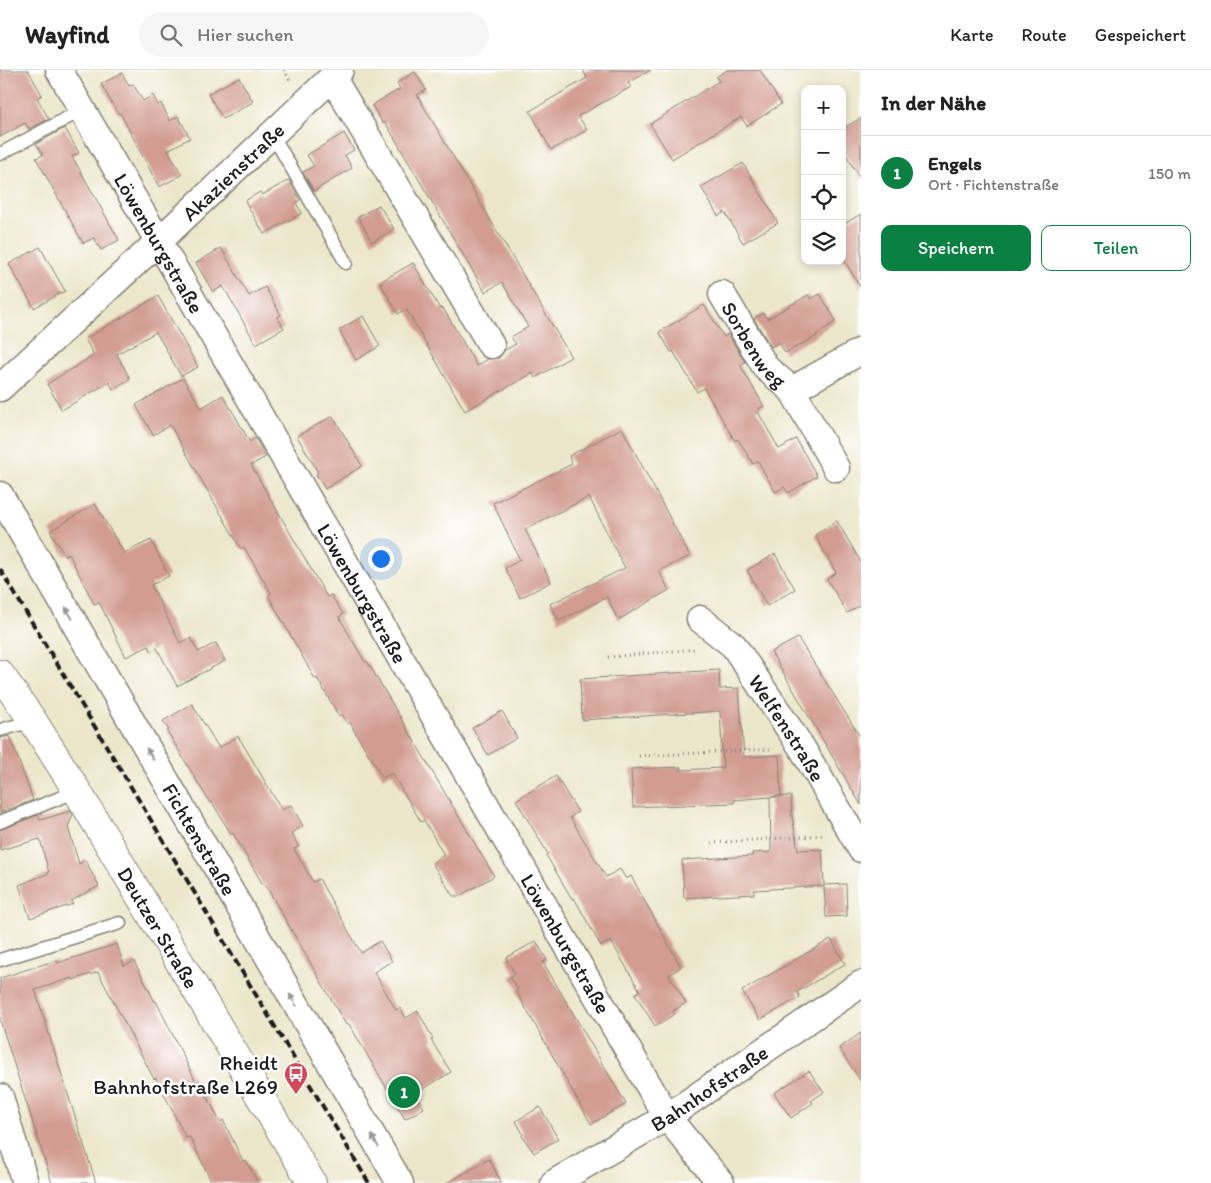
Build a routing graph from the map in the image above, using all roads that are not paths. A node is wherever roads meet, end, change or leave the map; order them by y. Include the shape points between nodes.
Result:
1 (64, 72) edge
2 (336, 74) edge
3 (82, 110) junction
4 (272, 134) junction
5 (0, 154) edge
6 (158, 242) junction
7 (346, 264) dead end
8 (722, 294) dead end
9 (491, 345) dead end
10 (861, 351) edge
11 (0, 388) edge
12 (792, 390) junction
13 (836, 468) dead end
14 (0, 495) edge
15 (700, 619) dead end
16 (0, 674) edge
17 (33, 721) junction
18 (0, 730) edge
19 (77, 791) junction
20 (0, 822) edge
21 (856, 841) edge
22 (120, 923) dead end
23 (0, 960) edge
24 (861, 984) edge
25 (0, 1098) edge
26 (667, 1118) junction
27 (25, 1183) edge
28 (312, 1183) edge
29 (400, 1183) edge
30 (554, 1183) edge
31 (721, 1183) edge

1 - 3 street, Löwenburgstraße
2 - 4 street, Akazienstraße
2 - 9 street, Akazienstraße
3 - 5 lane
3 - 6 street, Löwenburgstraße
4 - 6 street, Akazienstraße
4 - 7 lane
6 - 11 street, Akazienstraße
6 - 26 street, Löwenburgstraße
8 - 12 street, Sorbenweg via 766,368
10 - 12 street, Sorbenweg
12 - 13 street, Sorbenweg
29 -> 14 street, Fichtenstraße
15 - 21 street, Welfenstraße via 734,646 802,748
16 - 17 main road, Deutzer Straße
17 - 18 lane
17 - 19 main road, Deutzer Straße
19 - 20 lane
19 - 28 main road, Deutzer Straße
22 - 23 lane
24 - 26 street, Bahnhofstraße
25 - 27 street
26 - 30 street, Bahnhofstraße
26 - 31 street, Löwenburgstraße

